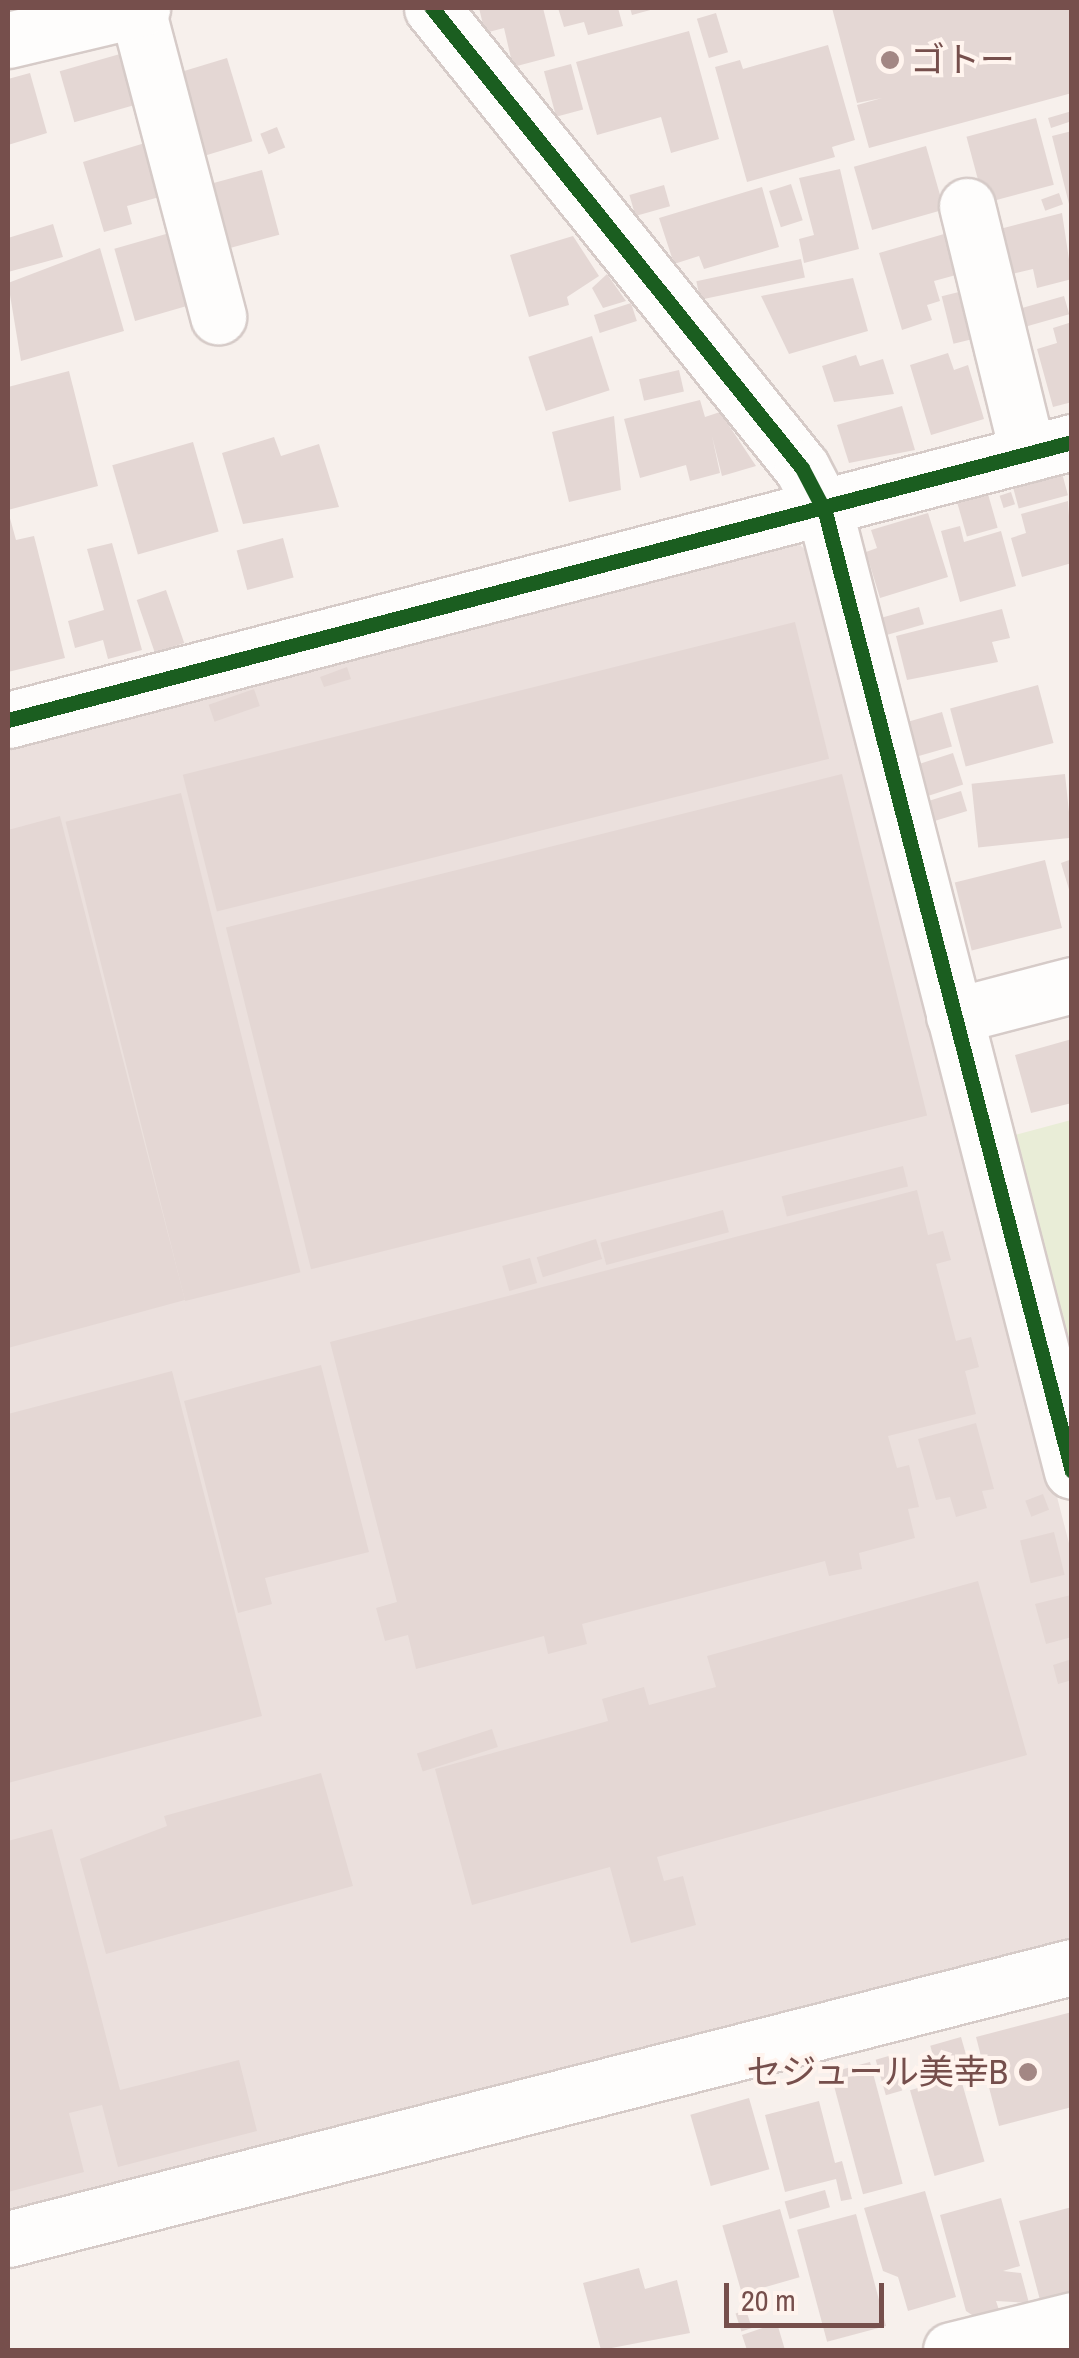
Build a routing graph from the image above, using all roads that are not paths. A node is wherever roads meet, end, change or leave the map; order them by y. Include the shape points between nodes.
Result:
1 (140, 8) edge
2 (432, 8) edge
3 (8, 40) edge
4 (968, 206) dead end
5 (218, 316) dead end
6 (1050, 448) edge
7 (825, 512) junction
8 (8, 720) edge
9 (1072, 986) edge
10 (954, 1016) junction
11 (1072, 1471) edge
12 (1072, 1968) edge
13 (8, 2240) edge
14 (1072, 2320) edge
15 (951, 2350) edge

1 - 3 street
1 - 5 street
2 - 7 street via 802,468
4 - 6 street
6 - 7 street
7 - 8 street
7 - 10 street
9 - 10 street
10 - 11 street
12 - 13 street
14 - 15 street

